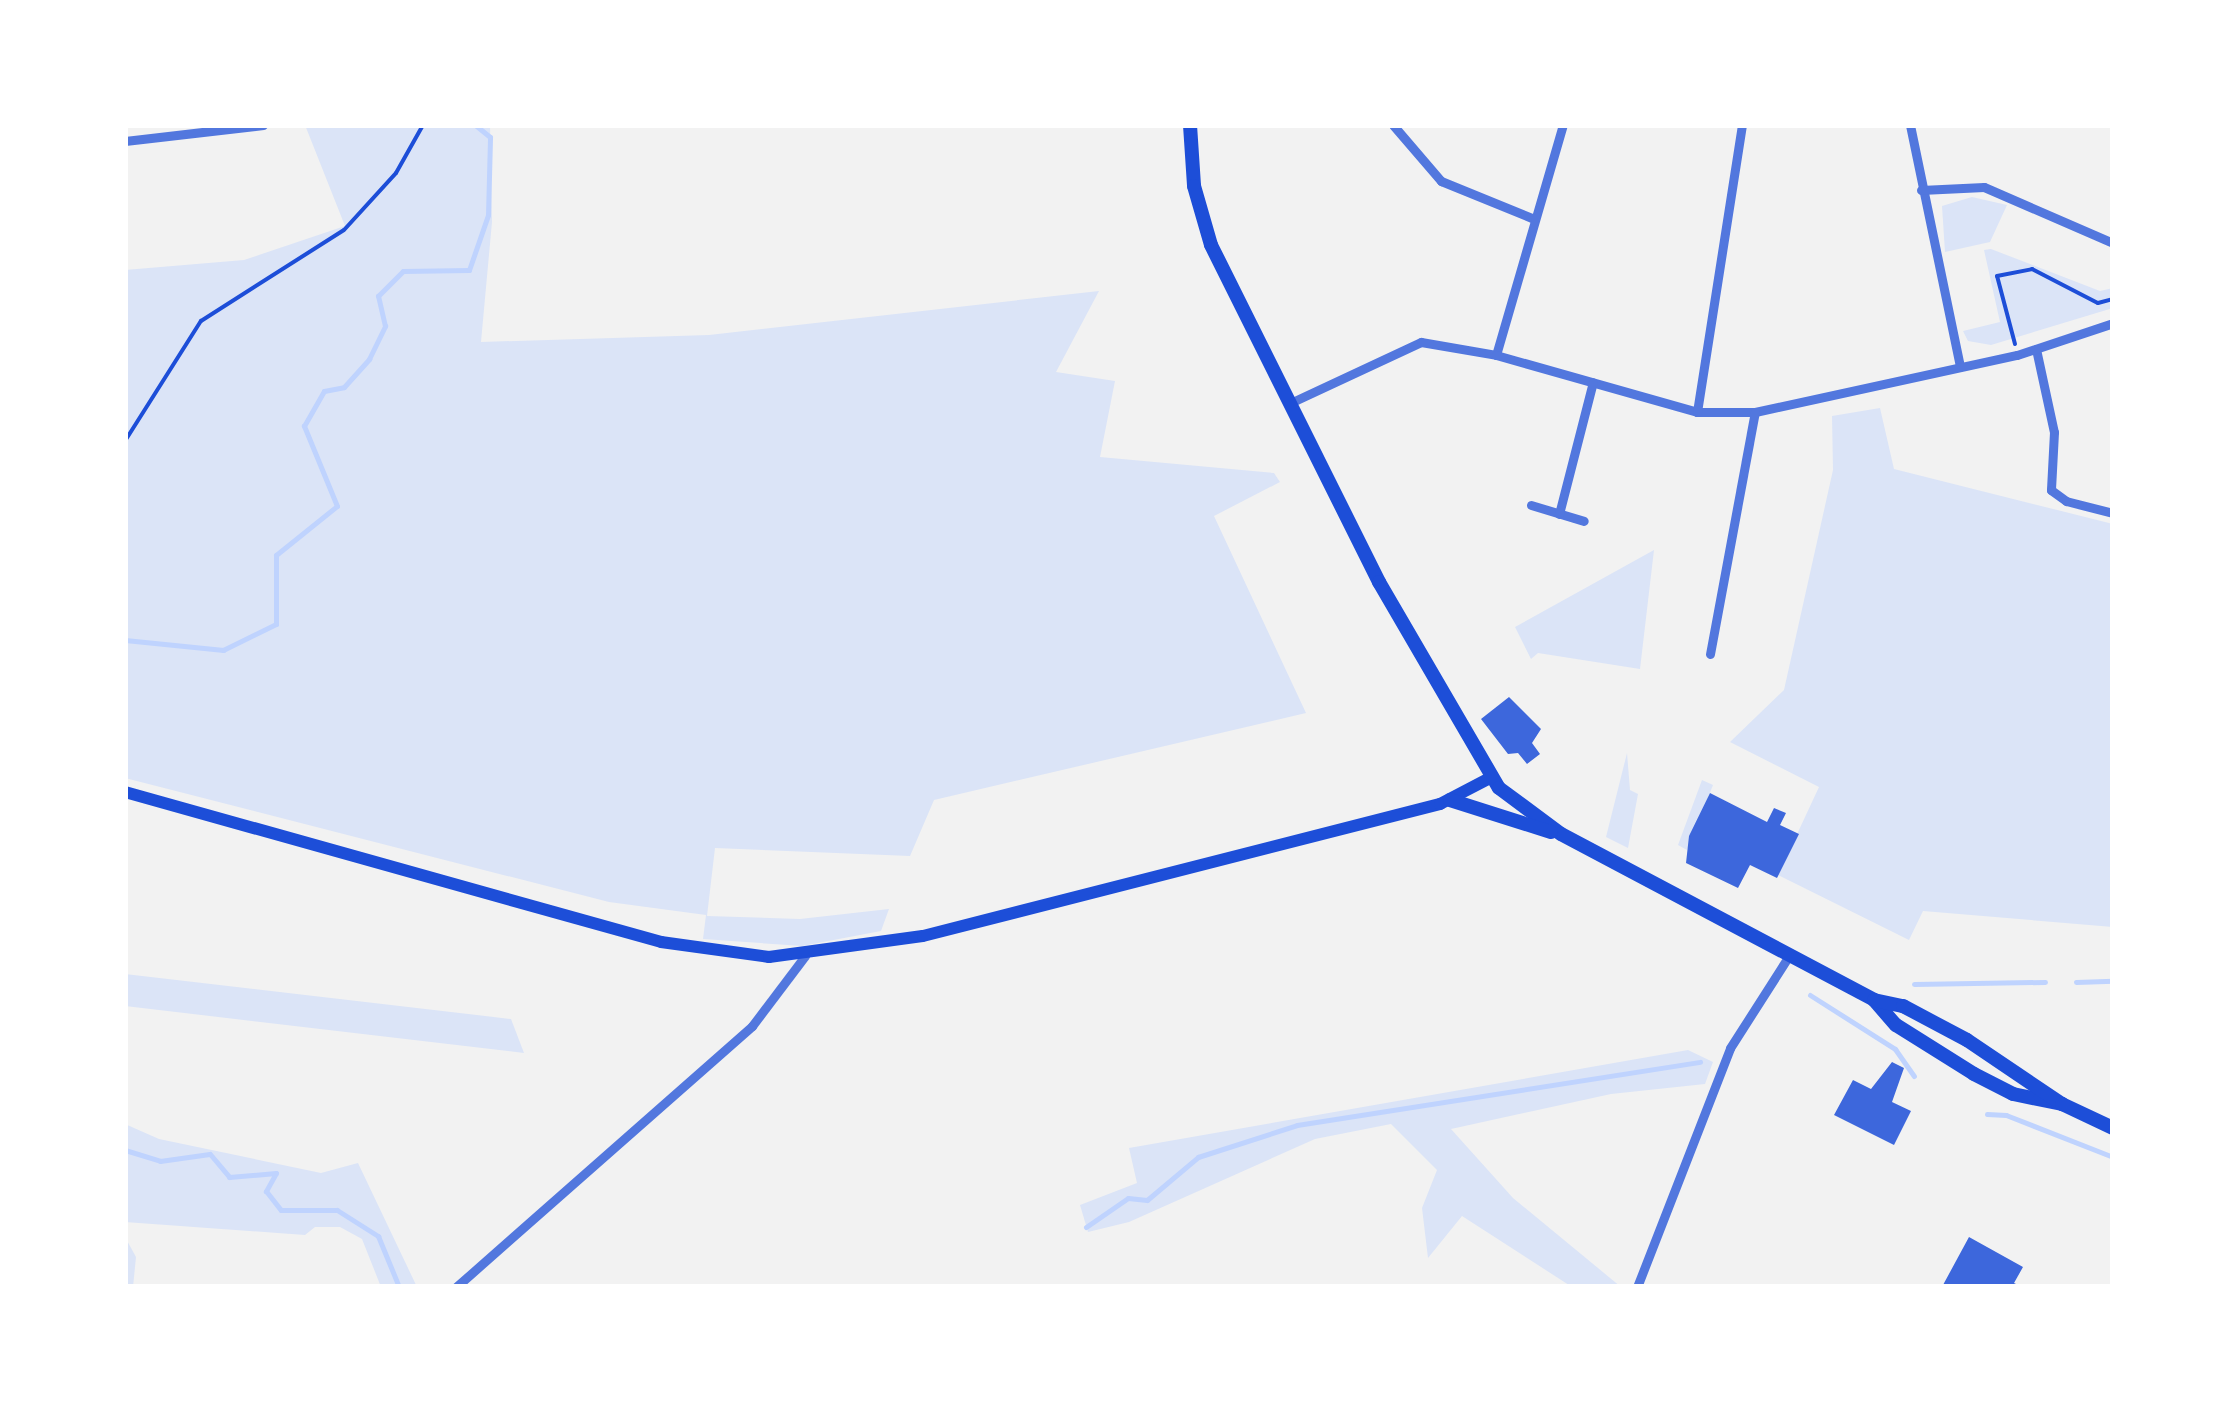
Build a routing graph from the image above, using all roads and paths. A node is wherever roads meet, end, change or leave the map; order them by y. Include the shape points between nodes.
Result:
1 (264, 125) edge
2 (423, 125) edge
3 (1190, 125) edge
4 (1393, 125) edge
5 (1563, 125) edge
6 (1742, 125) edge
7 (1910, 125) edge
8 (196, 130) edge
9 (125, 140) edge
10 (1921, 190) junction
11 (1534, 219) junction
12 (2113, 243) edge
13 (2113, 299) edge
14 (2113, 323) edge
15 (2036, 349) junction
16 (1496, 355) junction
17 (2017, 355) junction
18 (1960, 367) junction
19 (1593, 382) junction
20 (1288, 404) junction
21 (1697, 412) junction
22 (1755, 412) junction
23 (125, 440) edge
24 (1530, 506) dead end
25 (2113, 513) edge
26 (1559, 514) junction
27 (1584, 521) dead end
28 (1710, 654) dead end
29 (1490, 778) junction
30 (125, 792) edge
31 (1450, 800) junction
32 (1561, 834) junction
33 (1791, 951) junction
34 (805, 956) junction
35 (1874, 1000) junction
36 (2062, 1104) junction
37 (2113, 1128) edge
38 (456, 1287) edge
39 (1637, 1287) edge

1 - 8 street
2 - 23 path via 396,172 344,230 200,320
3 - 20 main road via 1194,186 1212,245
4 - 11 street via 1440,182
5 - 11 street
6 - 21 street
7 - 10 street
8 - 9 street
10 - 12 street via 1984,187
10 - 18 street
11 - 16 street
13 - 17 path via 2098,303 2032,270 1998,276
14 - 15 street
15 - 17 street
15 - 25 street via 2054,432 2052,490 2066,502
16 - 19 street
16 - 20 street via 1421,342
17 - 18 street
18 - 22 street
19 - 21 street
19 - 26 street
20 - 29 main road
21 - 22 street
22 - 28 street
24 - 26 street
26 - 27 street
29 - 31 main road
29 - 32 main road
30 - 34 main road via 661,942
31 - 32 main road
31 - 34 main road via 898,942
32 - 33 main road
33 - 35 main road
33 - 39 street via 1730,1048
34 - 38 street via 752,1026
35 - 36 main road via 1903,1006 1967,1040
35 - 36 main road via 1896,1025 1974,1074 2014,1094
36 - 37 main road

